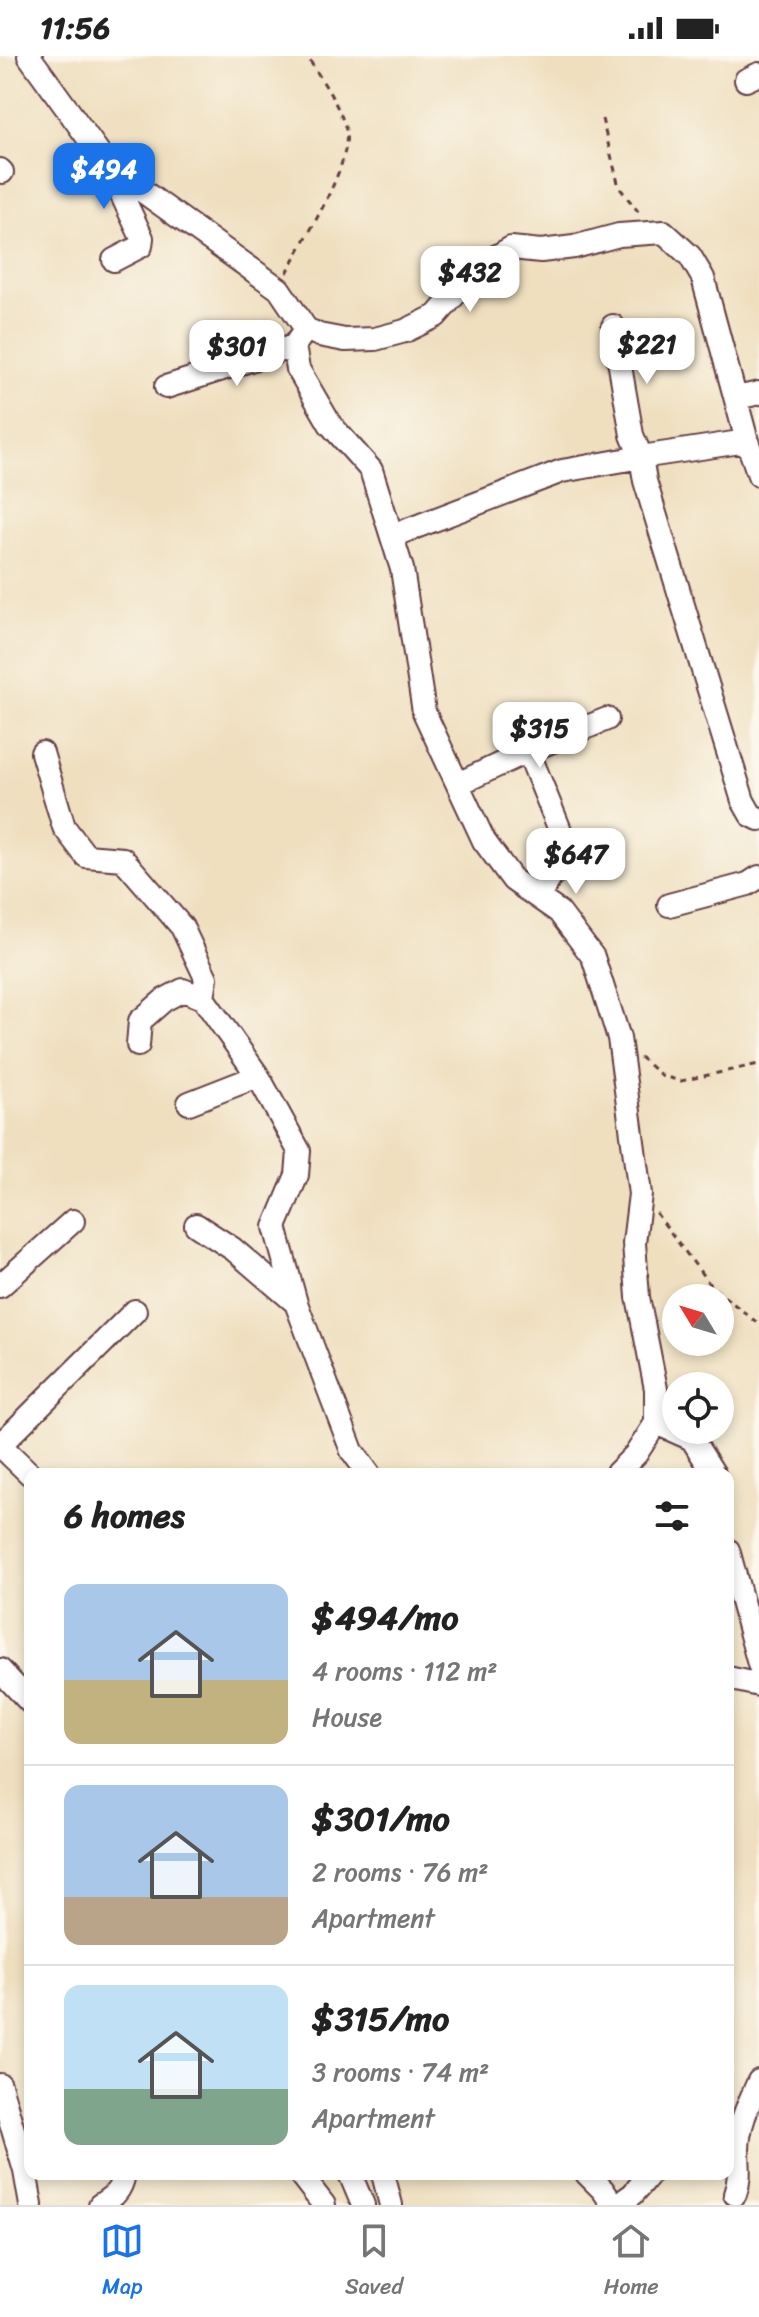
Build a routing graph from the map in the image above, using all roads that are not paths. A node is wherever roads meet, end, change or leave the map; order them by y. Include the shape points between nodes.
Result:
1 (29, 56) edge
2 (109, 167) junction
3 (114, 260) dead end
4 (613, 326) dead end
5 (300, 338) junction
6 (166, 387) dead end
7 (748, 395) edge
8 (747, 441) junction
9 (641, 457) junction
10 (759, 475) edge
11 (392, 536) junction
12 (607, 719) dead end
13 (528, 751) junction
14 (42, 753) dead end
15 (458, 784) junction
16 (759, 819) edge
17 (759, 877) edge
18 (538, 897) junction
19 (669, 905) dead end
20 (203, 998) junction
21 (138, 1045) dead end
22 (258, 1076) junction
23 (189, 1103) dead end
24 (73, 1221) dead end
25 (196, 1225) dead end
26 (0, 1286) edge
27 (296, 1303) junction
28 (135, 1311) dead end
29 (656, 1423) junction
30 (24, 1468) edge
31 (365, 1468) edge
32 (622, 1468) edge
33 (710, 1468) edge
34 (734, 1572) edge
35 (759, 1664) edge
36 (0, 1672) edge
37 (734, 1679) edge
38 (759, 1685) edge
39 (24, 1696) edge
40 (759, 2081) edge
41 (0, 2085) edge
42 (24, 2161) edge
43 (28, 2180) edge
44 (123, 2180) edge
45 (305, 2180) edge
46 (353, 2180) edge
47 (385, 2180) edge
48 (593, 2180) edge
49 (645, 2180) edge
50 (734, 2191) edge
51 (31, 2205) edge
52 (100, 2205) edge
53 (324, 2205) edge
54 (363, 2205) edge
55 (391, 2205) edge
56 (615, 2205) edge

1 - 2 street
2 - 3 street via 142,238 141,246
2 - 5 street via 279,289
4 - 9 street via 632,435
5 - 6 street
5 - 7 street via 375,339 405,331 436,316 480,266 511,248 541,251 664,232 690,256 703,278
5 - 11 street via 298,369 330,424 371,470
7 - 8 street
8 - 9 street
8 - 10 street
9 - 11 street via 562,471
9 - 16 street via 743,801
11 - 15 street via 424,712
12 - 13 street
13 - 15 street
13 - 18 street via 568,850
14 - 20 street via 64,827 86,856 123,859 182,927 206,978
15 - 18 street via 484,841 513,880
17 - 19 street
18 - 29 street via 559,912 593,957 619,1038 640,1194 634,1243 638,1297 656,1389
20 - 21 street via 183,990 164,1000 140,1021
20 - 22 street
22 - 23 street
22 - 27 street via 299,1151 297,1175 275,1227
24 - 26 street
25 - 27 street
27 - 31 street via 352,1451
28 - 30 street via 0,1445
29 - 32 street
29 - 33 street via 692,1439
34 - 35 street
36 - 39 street
37 - 38 street
40 - 50 street via 744,2115 738,2148 741,2178
41 - 42 street
43 - 51 street
44 - 52 street via 115,2196
45 - 53 street
46 - 54 street
47 - 55 street
48 - 56 street
49 - 56 street

